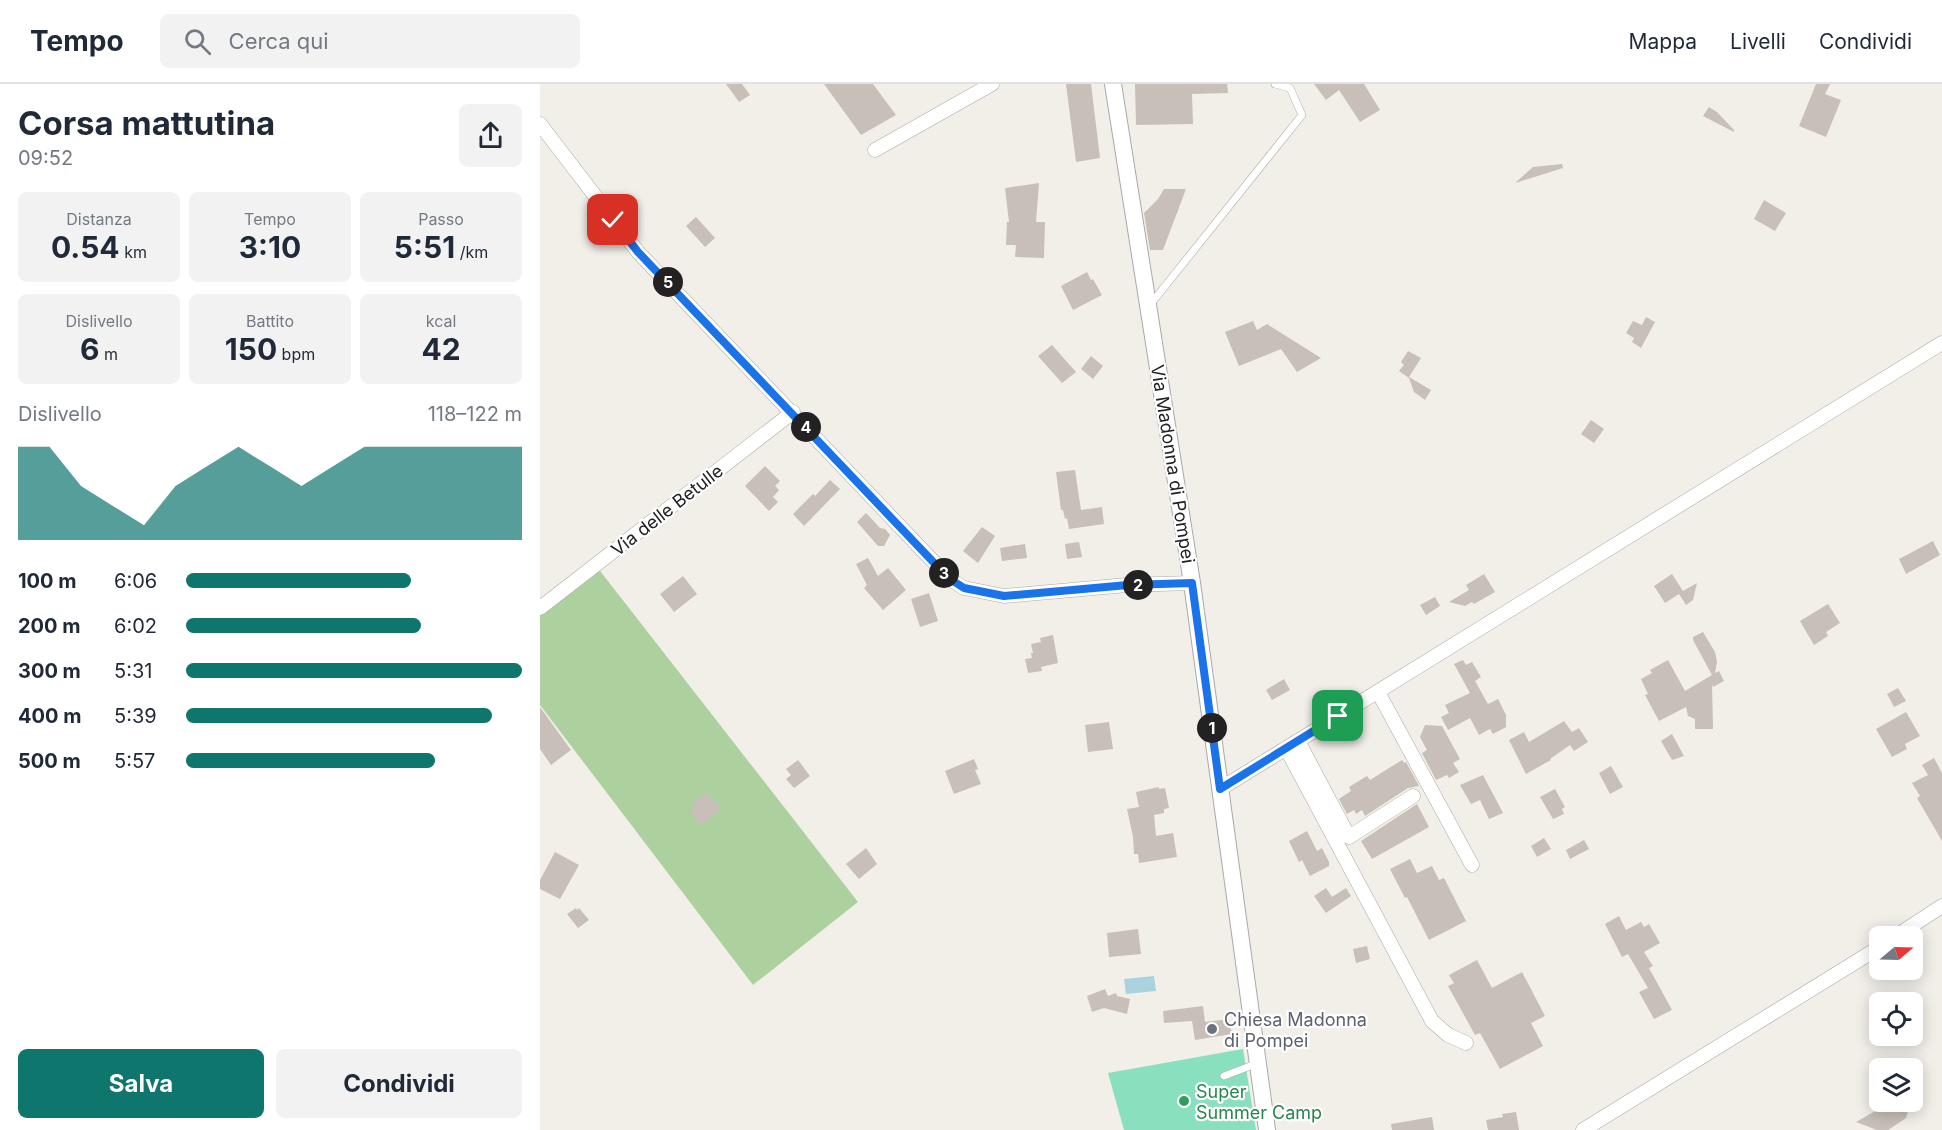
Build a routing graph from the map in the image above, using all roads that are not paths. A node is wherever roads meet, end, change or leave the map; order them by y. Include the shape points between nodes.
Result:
1 (992, 84) edge
2 (1113, 84) edge
3 (1275, 84) edge
4 (540, 124) edge
5 (875, 150) dead end
6 (1148, 307) junction
7 (1942, 343) edge
8 (793, 412) junction
9 (1192, 583) junction
10 (540, 608) edge
11 (1378, 692) junction
12 (1292, 745) junction
13 (1220, 789) junction
14 (1413, 796) dead end
15 (1472, 865) dead end
16 (1942, 906) edge
17 (1911, 926) edge
18 (1869, 954) edge
19 (1466, 1043) dead end
20 (1258, 1063) junction
21 (1224, 1076) dead end
22 (1267, 1130) edge
23 (1582, 1130) edge

1 - 5 street
2 - 6 street, Via Madonna di Pompei
3 - 6 lane via 1290,88 1302,115
4 - 8 street via 638,252
6 - 9 street, Via Madonna di Pompei
7 - 11 street
8 - 9 street via 938,567 964,588 1004,596
8 - 10 street, Via delle Betulle
9 - 13 street, Via Madonna di Pompei
11 - 12 street
11 - 15 street
12 - 13 street
12 - 14 street via 1349,837
12 - 19 street via 1432,1021 1448,1035
13 - 20 street, Via Madonna di Pompei
16 - 17 street
18 - 23 street
20 - 21 lane
20 - 22 street, Via Madonna di Pompei

